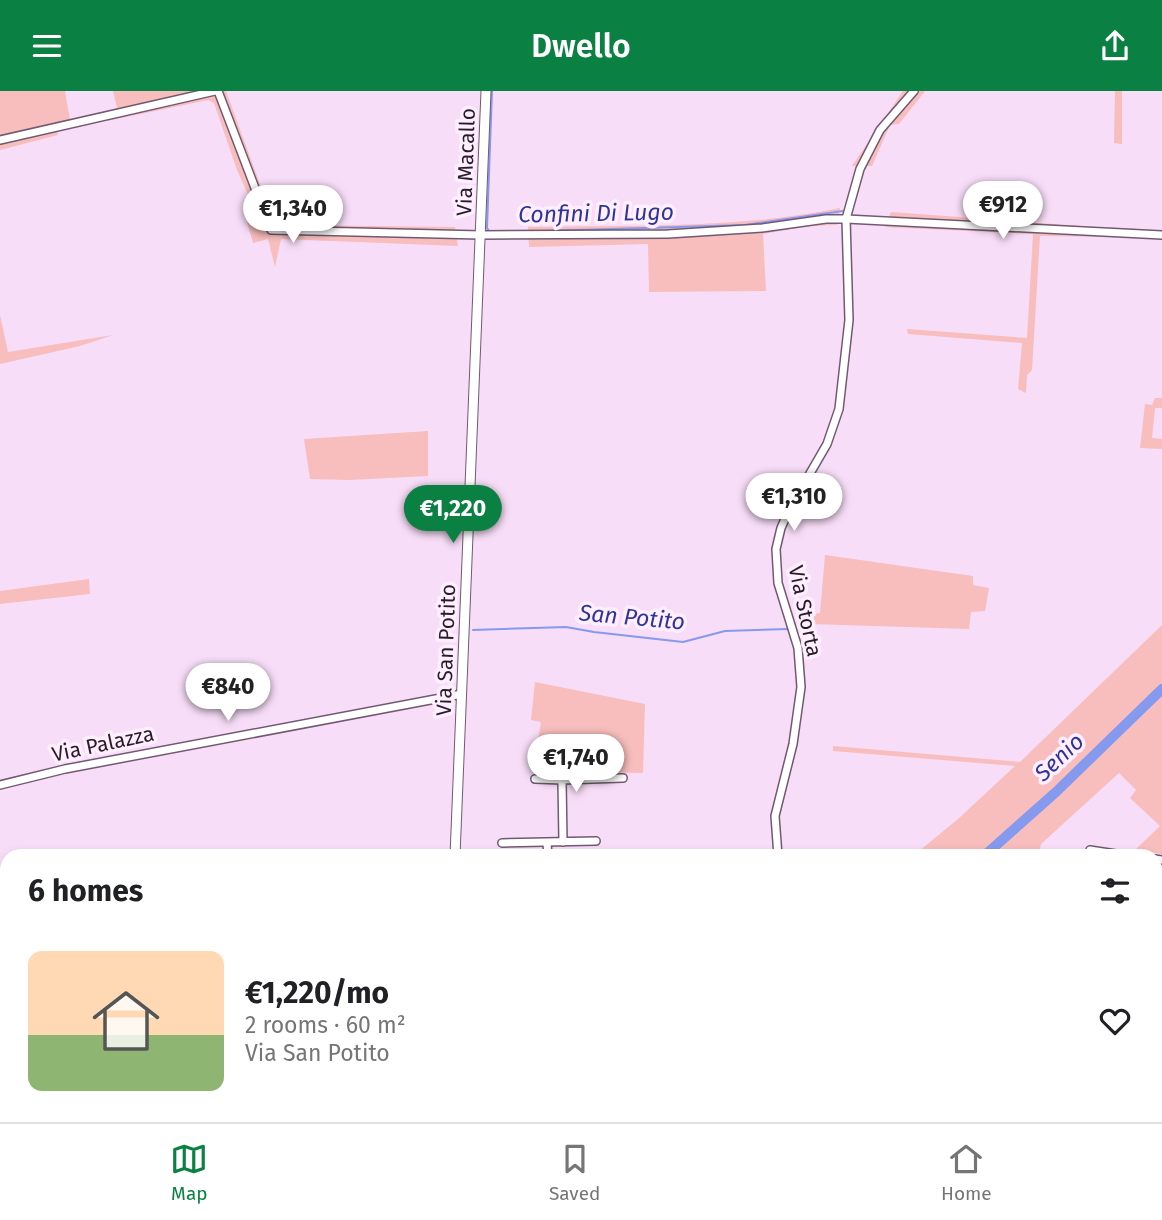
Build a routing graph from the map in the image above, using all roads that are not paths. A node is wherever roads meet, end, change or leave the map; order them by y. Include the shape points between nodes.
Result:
1 (216, 91) edge
2 (486, 91) edge
3 (914, 91) edge
4 (0, 140) edge
5 (846, 219) junction
6 (481, 235) junction
7 (1162, 235) edge
8 (462, 694) junction
9 (624, 778) dead end
10 (535, 779) dead end
11 (562, 779) junction
12 (0, 785) edge
13 (596, 841) dead end
14 (563, 842) junction
15 (502, 843) dead end
16 (548, 843) junction
17 (455, 849) edge
18 (548, 849) edge
19 (777, 849) edge

1 - 4 street
1 - 6 street via 271,230
2 - 6 street, Via Macallo
3 - 5 street, Via Storta via 870,148
5 - 6 street via 668,234
5 - 7 street
5 - 19 street, Via Storta via 849,320 839,409 827,444 781,528 776,549 778,583 799,648 802,687 775,816
6 - 8 street, Via San Potito
8 - 12 street, Via Palazza
8 - 17 street, Via San Potito
9 - 11 street
10 - 11 street
11 - 14 street
13 - 14 street
14 - 16 street
15 - 16 street
16 - 18 street

